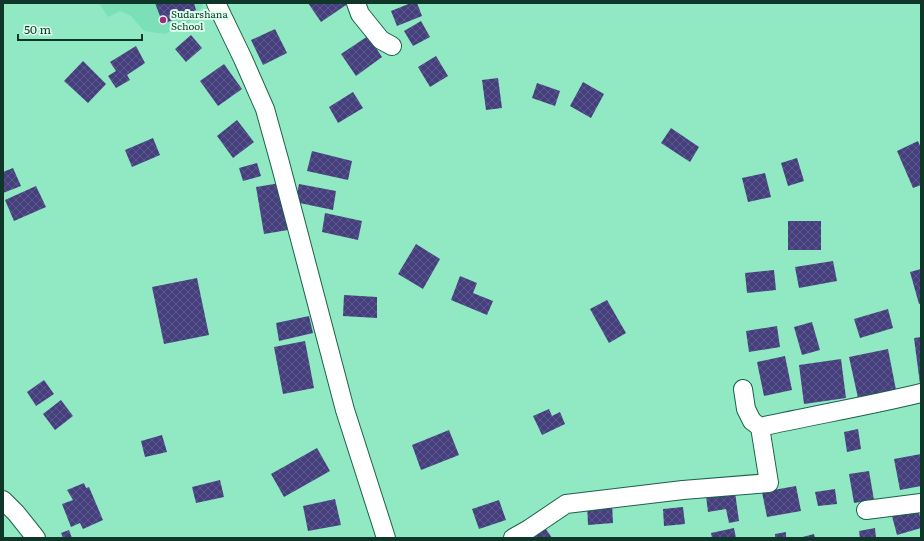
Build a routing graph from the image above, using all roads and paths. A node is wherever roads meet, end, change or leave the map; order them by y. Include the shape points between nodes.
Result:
1 (216, 3) edge
2 (356, 3) edge
3 (392, 46) dead end
4 (743, 389) dead end
5 (921, 393) edge
6 (760, 427) junction
7 (3, 500) edge
8 (921, 503) edge
9 (866, 510) dead end
10 (36, 538) edge
11 (386, 538) edge
12 (513, 538) edge

1 - 11 street via 265,110 345,410
2 - 3 street via 360,14 381,40
4 - 6 street via 746,409 752,421
5 - 6 street
6 - 12 street via 769,483 566,504
7 - 10 street
8 - 9 street

